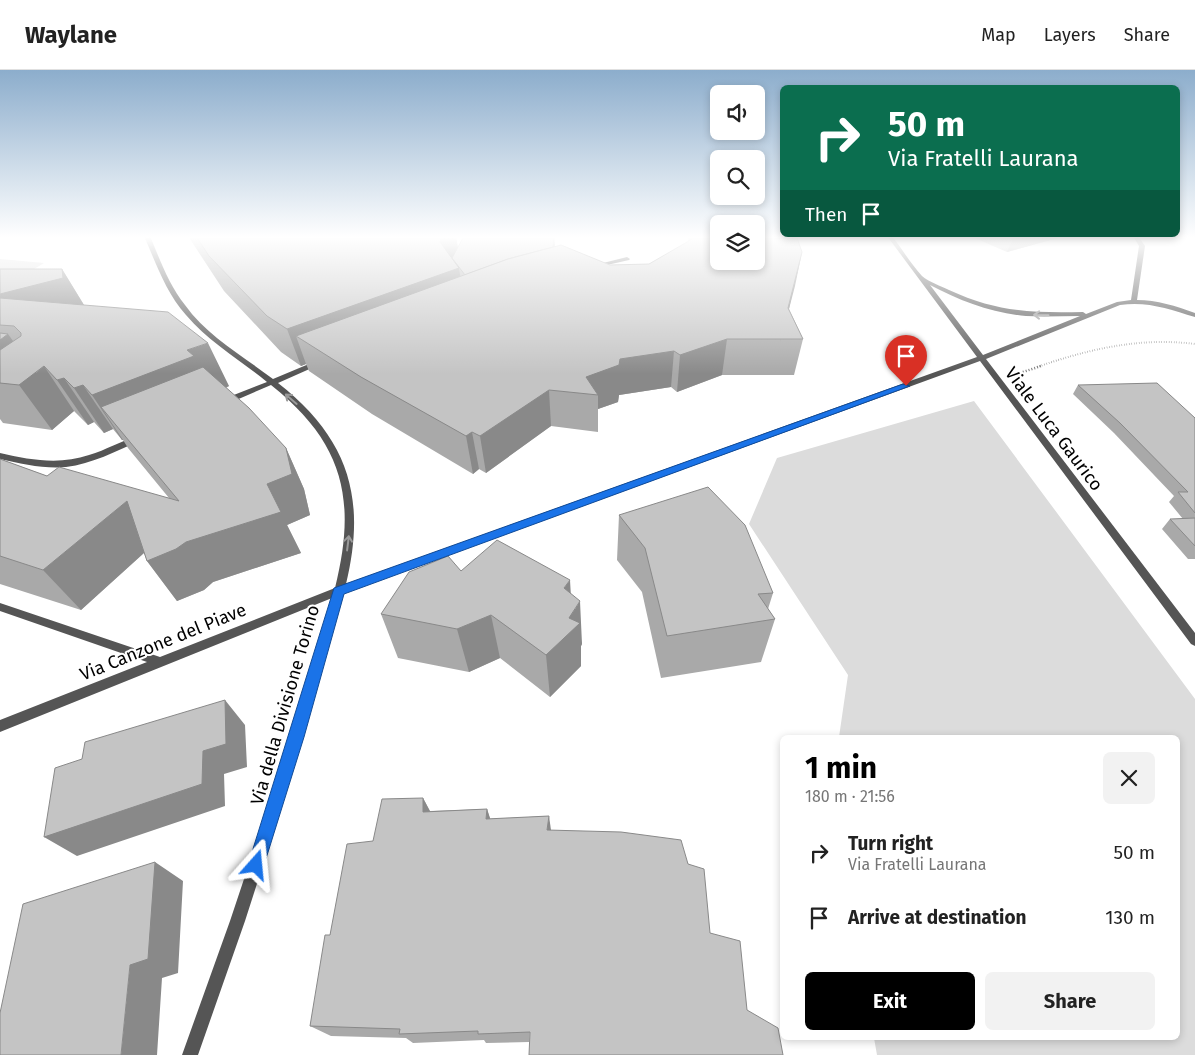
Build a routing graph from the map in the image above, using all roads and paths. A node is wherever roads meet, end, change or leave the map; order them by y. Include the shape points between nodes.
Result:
1 (168, 282) edge
2 (923, 282) edge
3 (929, 282) edge
4 (1137, 282) edge
5 (1134, 301) junction
6 (1090, 314) junction
7 (1195, 315) edge
8 (1195, 344) edge
9 (981, 359) junction
10 (325, 361) edge
11 (997, 381) junction
12 (270, 382) junction
13 (212, 407) edge
14 (143, 436) edge
15 (0, 456) edge
16 (338, 591) junction
17 (0, 607) edge
18 (1195, 641) edge
19 (160, 662) junction
20 (0, 726) edge
21 (190, 1055) edge

1 - 12 street, Via della Divisione Torino via 188,314
2 - 9 street, Viale Luca Gaurico
6 -> 3 street via 1040,315 1005,311 959,297
4 - 5 street
5 - 6 street, Via Canzone del Piave
5 - 7 street via 1164,305
6 - 9 street, Via Canzone del Piave
8 - 11 path via 1165,340 1128,343
9 - 11 street, Viale Luca Gaurico
9 - 16 street, Via Canzone del Piave
10 - 12 street
11 - 18 street, Viale Luca Gaurico
12 - 13 street
16 -> 12 street, Via della Divisione Torino via 350,522 342,468 320,426
14 - 15 street via 66,464
16 - 19 street, Via Canzone del Piave
16 - 21 street, Via della Divisione Torino via 249,888
17 - 19 street
19 - 20 street, Via Canzone del Piave

